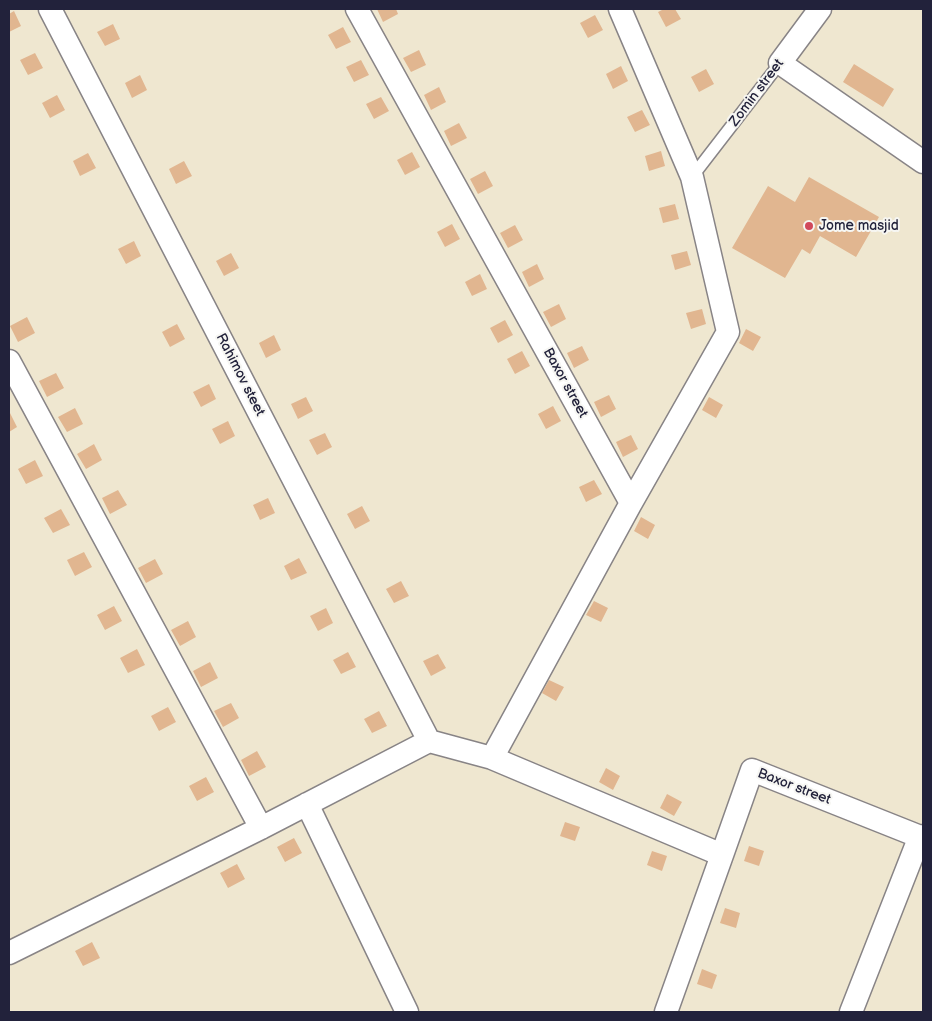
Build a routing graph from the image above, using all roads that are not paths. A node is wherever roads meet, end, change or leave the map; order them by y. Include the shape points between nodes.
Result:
1 (50, 9) edge
2 (357, 9) edge
3 (620, 9) edge
4 (820, 9) edge
5 (780, 63) junction
6 (923, 162) edge
7 (692, 177) junction
8 (9, 361) edge
9 (631, 503) junction
10 (429, 741) junction
11 (492, 758) junction
12 (307, 804) junction
13 (261, 828) junction
14 (922, 837) edge
15 (722, 855) junction
16 (9, 952) edge
17 (407, 1012) edge
18 (666, 1012) edge
19 (851, 1012) edge

1 - 10 street, Rahimov steet
2 - 9 street, Baxor street
3 - 7 street
4 - 5 street, Zomin street
5 - 6 street
5 - 7 lane, Zomin street
7 - 9 street via 728,332
8 - 13 street
9 - 11 street
10 - 11 street
10 - 12 street
11 - 15 street
12 - 13 street
12 - 17 street
13 - 16 street
14 - 15 street, Baxor street via 752,770
14 - 19 street
15 - 18 street, Baxor street

